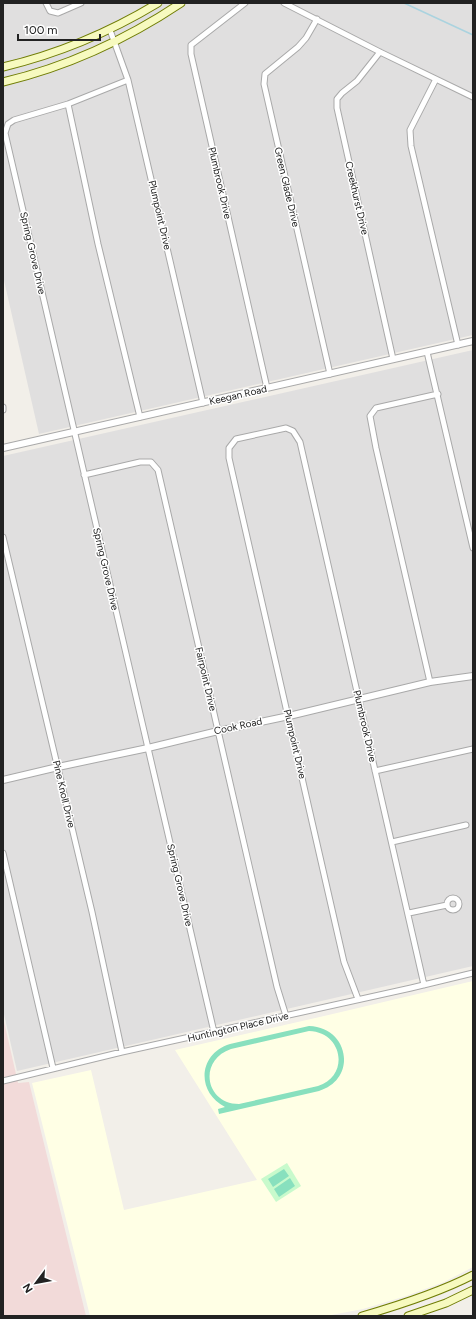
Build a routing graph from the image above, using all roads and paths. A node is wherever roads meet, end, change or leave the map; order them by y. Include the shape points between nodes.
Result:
1 (46, 3) edge
2 (81, 3) edge
3 (158, 3) edge
4 (181, 3) edge
5 (245, 3) edge
6 (284, 3) edge
7 (317, 19) junction
8 (110, 30) junction
9 (114, 41) junction
10 (380, 52) junction
11 (3, 67) edge
12 (436, 79) junction
13 (128, 80) junction
14 (3, 82) edge
15 (473, 97) edge
16 (68, 104) junction
17 (473, 341) edge
18 (458, 345) junction
19 (428, 352) junction
20 (393, 359) junction
21 (330, 374) junction
22 (267, 388) junction
23 (438, 394) junction
24 (203, 403) junction
25 (140, 417) junction
26 (75, 432) junction
27 (3, 448) edge
28 (84, 475) junction
29 (236, 488) joint
30 (3, 537) edge
31 (473, 548) edge
32 (473, 676) edge
33 (430, 682) junction
34 (358, 699) junction
35 (288, 716) junction
36 (218, 730) junction
37 (148, 748) junction
38 (473, 749) edge
39 (58, 767) junction
40 (375, 771) junction
41 (3, 780) edge
42 (466, 825) dead end
43 (392, 842) junction
44 (3, 853) edge
45 (447, 905) dead end
46 (409, 913) junction
47 (473, 973) edge
48 (424, 985) junction
49 (358, 999) junction
50 (286, 1016) junction
51 (214, 1032) junction
52 (122, 1052) junction
53 (53, 1068) junction
54 (3, 1081) edge
55 (473, 1274) edge
56 (440, 1290) junction
57 (473, 1290) edge
58 (446, 1302) junction
59 (362, 1316) edge
60 (408, 1316) edge

1 - 2 street via 50,11 58,13
3 - 8 main road
4 - 9 main road
5 - 22 street, Plumbrook Drive via 191,45 190,54
6 - 7 street
7 - 10 street
7 - 21 street, Green Glade Drive via 298,47 265,74 264,84
8 - 9 street, Plumpoint Drive
8 - 11 main road via 54,52
9 - 13 street, Plumpoint Drive
9 - 14 main road via 58,66
10 - 12 street
10 - 20 street, Creekhurst Drive via 357,81 337,99 337,108
12 - 15 street
12 - 18 street via 410,130 411,146
13 - 16 street, Spring Grove Drive
13 - 24 street, Plumpoint Drive
16 - 25 street via 98,244
16 - 26 street, Spring Grove Drive via 14,120 8,124 5,133
17 - 18 street, Keegan Road
18 - 19 street, Keegan Road
19 - 20 street, Keegan Road
19 - 23 street
20 - 21 street, Keegan Road
21 - 22 street, Keegan Road
22 - 24 street, Keegan Road
23 - 31 street
23 - 33 street via 376,408 370,416
24 - 25 street, Keegan Road
25 - 26 street, Keegan Road
26 - 27 street, Keegan Road
26 - 28 street, Spring Grove Drive
28 - 36 street, Fairpoint Drive via 140,462 151,462 158,470
28 - 37 street, Spring Grove Drive
29 - 34 street, Plumbrook Drive via 229,458 229,448 236,439 286,428 293,431 300,442
29 - 35 street, Plumpoint Drive
30 - 39 street, Pine Knoll Drive
32 - 33 street, Cook Road
33 - 34 street, Cook Road
34 - 35 street, Cook Road
34 - 40 street, Plumbrook Drive
35 - 36 street, Cook Road
35 - 49 street, Plumpoint Drive via 344,962
36 - 37 street, Cook Road
36 - 50 street, Fairpoint Drive via 277,987
37 - 39 street, Cook Road
37 - 51 street, Spring Grove Drive
38 - 40 street
39 - 41 street, Cook Road
39 - 52 street, Pine Knoll Drive
40 - 43 street, Plumbrook Drive
42 - 43 street
43 - 46 street, Plumbrook Drive
44 - 53 street
45 - 46 street
46 - 48 street, Plumbrook Drive
47 - 48 street, Huntington Place Drive
48 - 49 street, Huntington Place Drive
49 - 50 street, Huntington Place Drive
50 - 51 street, Huntington Place Drive
51 - 52 street, Huntington Place Drive
52 - 53 street, Huntington Place Drive
53 - 54 street, Huntington Place Drive
55 - 56 main road
56 - 58 main road
56 - 59 main road
57 - 58 main road
58 - 60 main road

